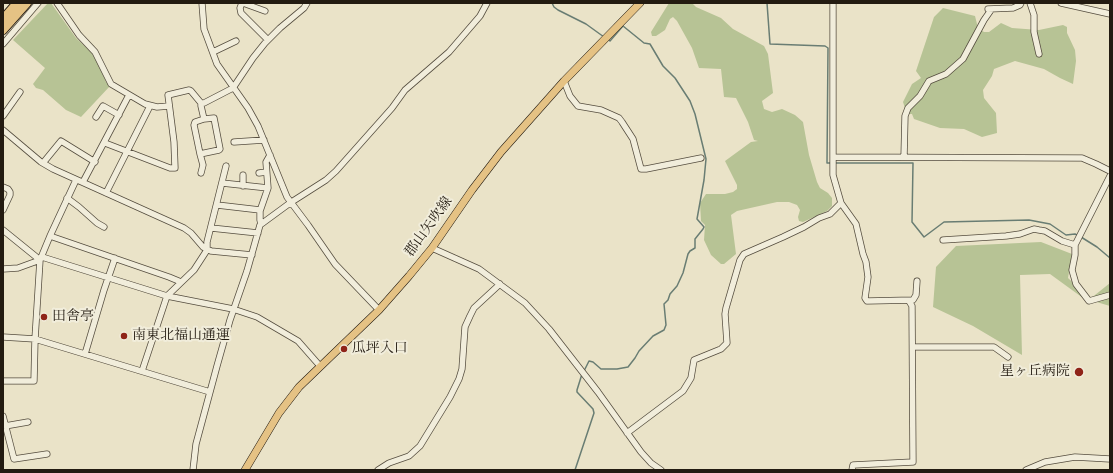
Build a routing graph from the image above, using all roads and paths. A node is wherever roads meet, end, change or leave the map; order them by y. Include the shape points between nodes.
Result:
1 (17, 3) edge
2 (27, 3) edge
3 (38, 3) edge
4 (57, 3) edge
5 (202, 3) edge
6 (242, 3) edge
7 (307, 3) edge
8 (487, 3) edge
9 (640, 3) edge
10 (833, 3) edge
11 (1021, 3) edge
12 (1030, 3) edge
13 (1061, 3) edge
14 (265, 11) dead end
15 (1110, 14) edge
16 (3, 18) edge
17 (3, 30) edge
18 (268, 40) junction
19 (236, 41) dead end
20 (3, 44) edge
21 (213, 52) junction
22 (1039, 54) dead end
23 (564, 81) junction
24 (233, 88) junction
25 (20, 92) dead end
26 (129, 95) junction
27 (201, 103) junction
28 (150, 106) junction
29 (169, 106) junction
30 (119, 115) junction
31 (3, 116) edge
32 (96, 117) dead end
33 (204, 119) junction
34 (3, 130) edge
35 (264, 140) junction
36 (234, 142) dead end
37 (105, 143) junction
38 (128, 151) junction
39 (200, 154) junction
40 (270, 155) junction
41 (833, 156) junction
42 (904, 157) junction
43 (701, 158) dead end
44 (95, 162) junction
45 (43, 163) junction
46 (226, 166) dead end
47 (1110, 171) edge
48 (266, 172) junction
49 (201, 173) dead end
50 (259, 173) dead end
51 (243, 175) dead end
52 (1110, 176) edge
53 (76, 180) junction
54 (83, 182) junction
55 (222, 183) junction
56 (243, 186) junction
57 (3, 187) edge
58 (268, 188) junction
59 (106, 193) junction
60 (67, 198) junction
61 (290, 203) junction
62 (841, 203) junction
63 (216, 205) junction
64 (3, 210) edge
65 (260, 210) junction
66 (262, 224) junction
67 (104, 226) dead end
68 (211, 228) junction
69 (3, 230) edge
70 (258, 233) junction
71 (50, 236) junction
72 (942, 240) dead end
73 (1075, 245) junction
74 (432, 248) junction
75 (208, 250) junction
76 (252, 255) junction
77 (41, 258) junction
78 (115, 258) junction
79 (3, 269) edge
80 (107, 278) junction
81 (917, 281) dead end
82 (181, 282) junction
83 (500, 284) junction
84 (1110, 295) edge
85 (167, 296) junction
86 (910, 301) junction
87 (233, 309) junction
88 (379, 310) junction
89 (3, 337) edge
90 (35, 338) junction
91 (913, 347) junction
92 (85, 354) junction
93 (1008, 357) dead end
94 (320, 366) junction
95 (142, 371) junction
96 (3, 381) edge
97 (210, 392) junction
98 (3, 416) edge
99 (28, 422) dead end
100 (5, 426) junction
101 (627, 433) junction
102 (47, 454) dead end
103 (1110, 459) edge
104 (192, 470) edge
105 (245, 470) edge
106 (378, 470) edge
107 (661, 470) edge
108 (852, 470) edge
109 (1026, 470) edge

1 - 16 highway
2 - 17 highway
3 - 20 street
4 - 26 street via 79,35 95,52 111,84
5 - 21 street via 204,29
6 - 14 street
6 - 18 street via 241,13
7 - 18 street
8 - 61 street via 480,16 449,52 405,90 336,171
9 - 23 main road, 郡山矢吹線
10 - 41 street
11 - 42 street via 1013,8 989,10 963,59 946,74 930,81 908,108 905,116
12 - 22 street
13 - 15 street
18 - 24 street
19 - 21 street
21 - 24 street
23 - 43 street via 570,96 578,106 601,110 622,122 633,139 642,169
23 - 74 main road, 郡山矢吹線 via 501,152
24 - 27 street via 206,103
24 - 35 street via 248,108
25 - 31 street
26 - 28 street
26 - 30 street
27 - 29 street via 189,90 168,95
27 - 33 street
28 - 29 street
28 - 38 street
29 - 38 street via 175,168
30 - 32 street via 103,106
30 - 37 street
33 - 39 street via 195,122 194,125
33 - 39 street via 214,118 220,149
34 - 45 street
35 - 36 street
35 - 40 street
37 - 38 street
37 - 44 street
38 - 59 street
39 - 49 street via 203,168
40 - 48 street via 266,162
40 - 61 street
41 - 42 street
41 - 62 street via 834,177
42 - 47 street via 1082,158
44 - 45 street via 61,141
44 - 54 street
45 - 53 street
46 - 55 street
48 - 50 street
48 - 58 street
51 - 56 street
52 - 73 street
53 - 54 street
53 - 60 street
54 - 59 street
55 - 56 street
55 - 63 street
56 - 58 street
57 - 64 street via 8,189 10,195
58 - 65 street
59 - 75 street via 188,231
60 - 67 street
60 - 71 street
61 - 66 street
61 - 88 street via 335,264
62 - 86 street via 856,224 867,267 866,300
62 - 101 street via 830,214 744,254 726,308 727,343 721,350 694,360 691,378 683,391
63 - 65 street
63 - 68 street
65 - 66 street
66 - 70 street
68 - 70 street
68 - 75 street via 207,242
69 - 77 street
70 - 76 street
71 - 77 street
71 - 78 street
72 - 73 street via 1006,236 1034,229 1045,231
73 - 84 street via 1072,270 1076,284 1088,301
74 - 83 street via 474,266
74 - 88 main road, 郡山矢吹線
75 - 76 street
75 - 82 street via 194,270
76 - 87 street
77 - 79 street via 18,268
77 - 80 street
77 - 90 street
78 - 80 street
78 - 82 street
80 - 85 street
80 - 92 street
81 - 86 street via 915,297
82 - 85 street
83 - 101 street via 539,317
83 - 106 street via 474,308 470,316 465,327 459,378 420,446 409,456
85 - 87 street
85 - 95 street
86 - 91 street
87 - 94 street via 266,321 293,337
87 - 97 street
88 - 94 main road, 郡山矢吹線
89 - 90 street
90 - 92 street
90 - 96 street via 34,381
91 - 93 street via 994,347
91 - 108 street via 913,462 852,465
92 - 95 street
94 - 105 main road, 郡山矢吹線 via 286,401
95 - 97 street
97 - 104 street
98 - 100 street
99 - 100 street
100 - 102 street via 14,459
101 - 107 street via 645,456
103 - 109 street via 1075,457 1045,462

